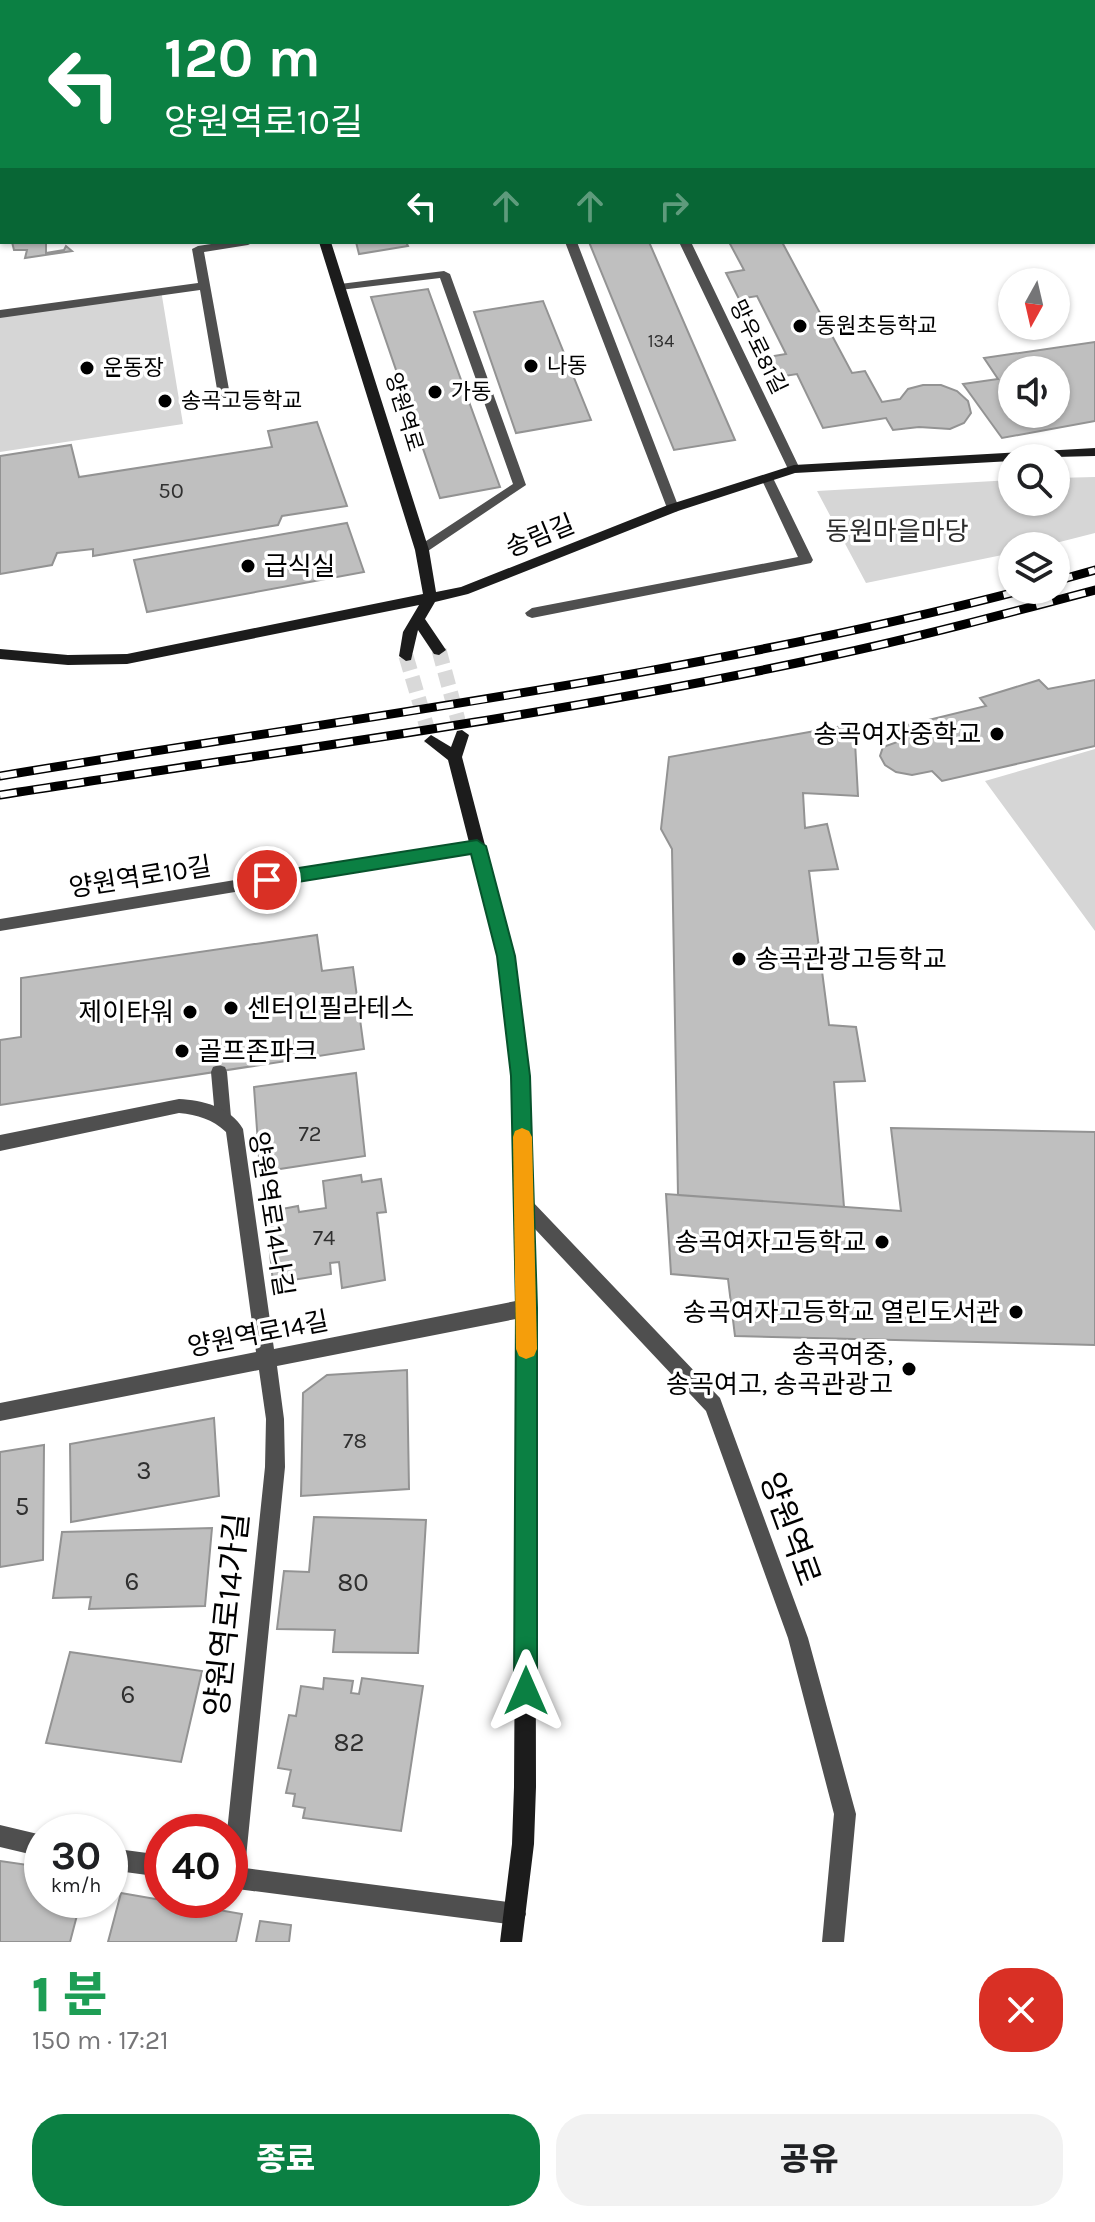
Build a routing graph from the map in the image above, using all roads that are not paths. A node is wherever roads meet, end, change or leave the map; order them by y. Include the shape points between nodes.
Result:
1 (234, 244) edge
2 (326, 244) edge
3 (572, 244) edge
4 (686, 244) edge
5 (205, 286) junction
6 (340, 287) junction
7 (0, 314) edge
8 (224, 395) dead end
9 (1095, 452) edge
10 (794, 469) junction
11 (767, 478) junction
12 (673, 508) junction
13 (422, 550) junction
14 (430, 598) junction
15 (532, 613) dead end
16 (418, 620) junction
17 (439, 650) tunnel mouth
18 (0, 654) edge
19 (406, 656) tunnel mouth
20 (462, 735) tunnel mouth
21 (431, 741) tunnel mouth
22 (455, 757) junction
23 (477, 846) junction
24 (0, 925) edge
25 (219, 1072) dead end
26 (223, 1117) junction
27 (0, 1143) edge
28 (525, 1206) junction
29 (526, 1308) junction
30 (266, 1359) junction
31 (0, 1412) edge
32 (239, 1814) edge
33 (0, 1836) edge
34 (24, 1842) edge
35 (248, 1879) edge
36 (515, 1914) junction
37 (511, 1942) edge
38 (833, 1942) edge

1 - 5 street via 198,249
2 - 6 street, 양원역로
3 - 12 street
4 - 10 street, 망우로81길
5 - 7 street
5 - 8 street
6 - 13 street, 양원역로
6 - 13 street via 444,274 520,485
9 - 10 street, 송림길
10 - 11 street, 송림길
11 - 12 street, 송림길
11 - 15 street via 806,560
12 - 14 street, 송림길 via 497,580
13 - 14 street, 양원역로
14 - 16 street
14 - 18 street, 송림길 via 127,659
16 - 17 street
16 - 19 street via 408,635
20 - 22 street
21 - 22 street
22 - 23 street
23 - 24 street, 양원역로10길
23 - 28 street via 506,956 520,1076
25 - 26 street
26 - 27 street, 양원역로14나길 via 202,1107 179,1106
26 - 30 street, 양원역로14나길 via 234,1129
28 - 29 street
28 - 38 street, 양원역로 via 713,1405 798,1638 845,1814
29 - 30 street, 양원역로14길
29 - 36 street via 525,1787
30 - 31 street, 양원역로14길
30 - 32 street, 양원역로14가길 via 275,1467
33 - 34 street
35 - 36 street, 양원역로14가길
36 - 37 street

